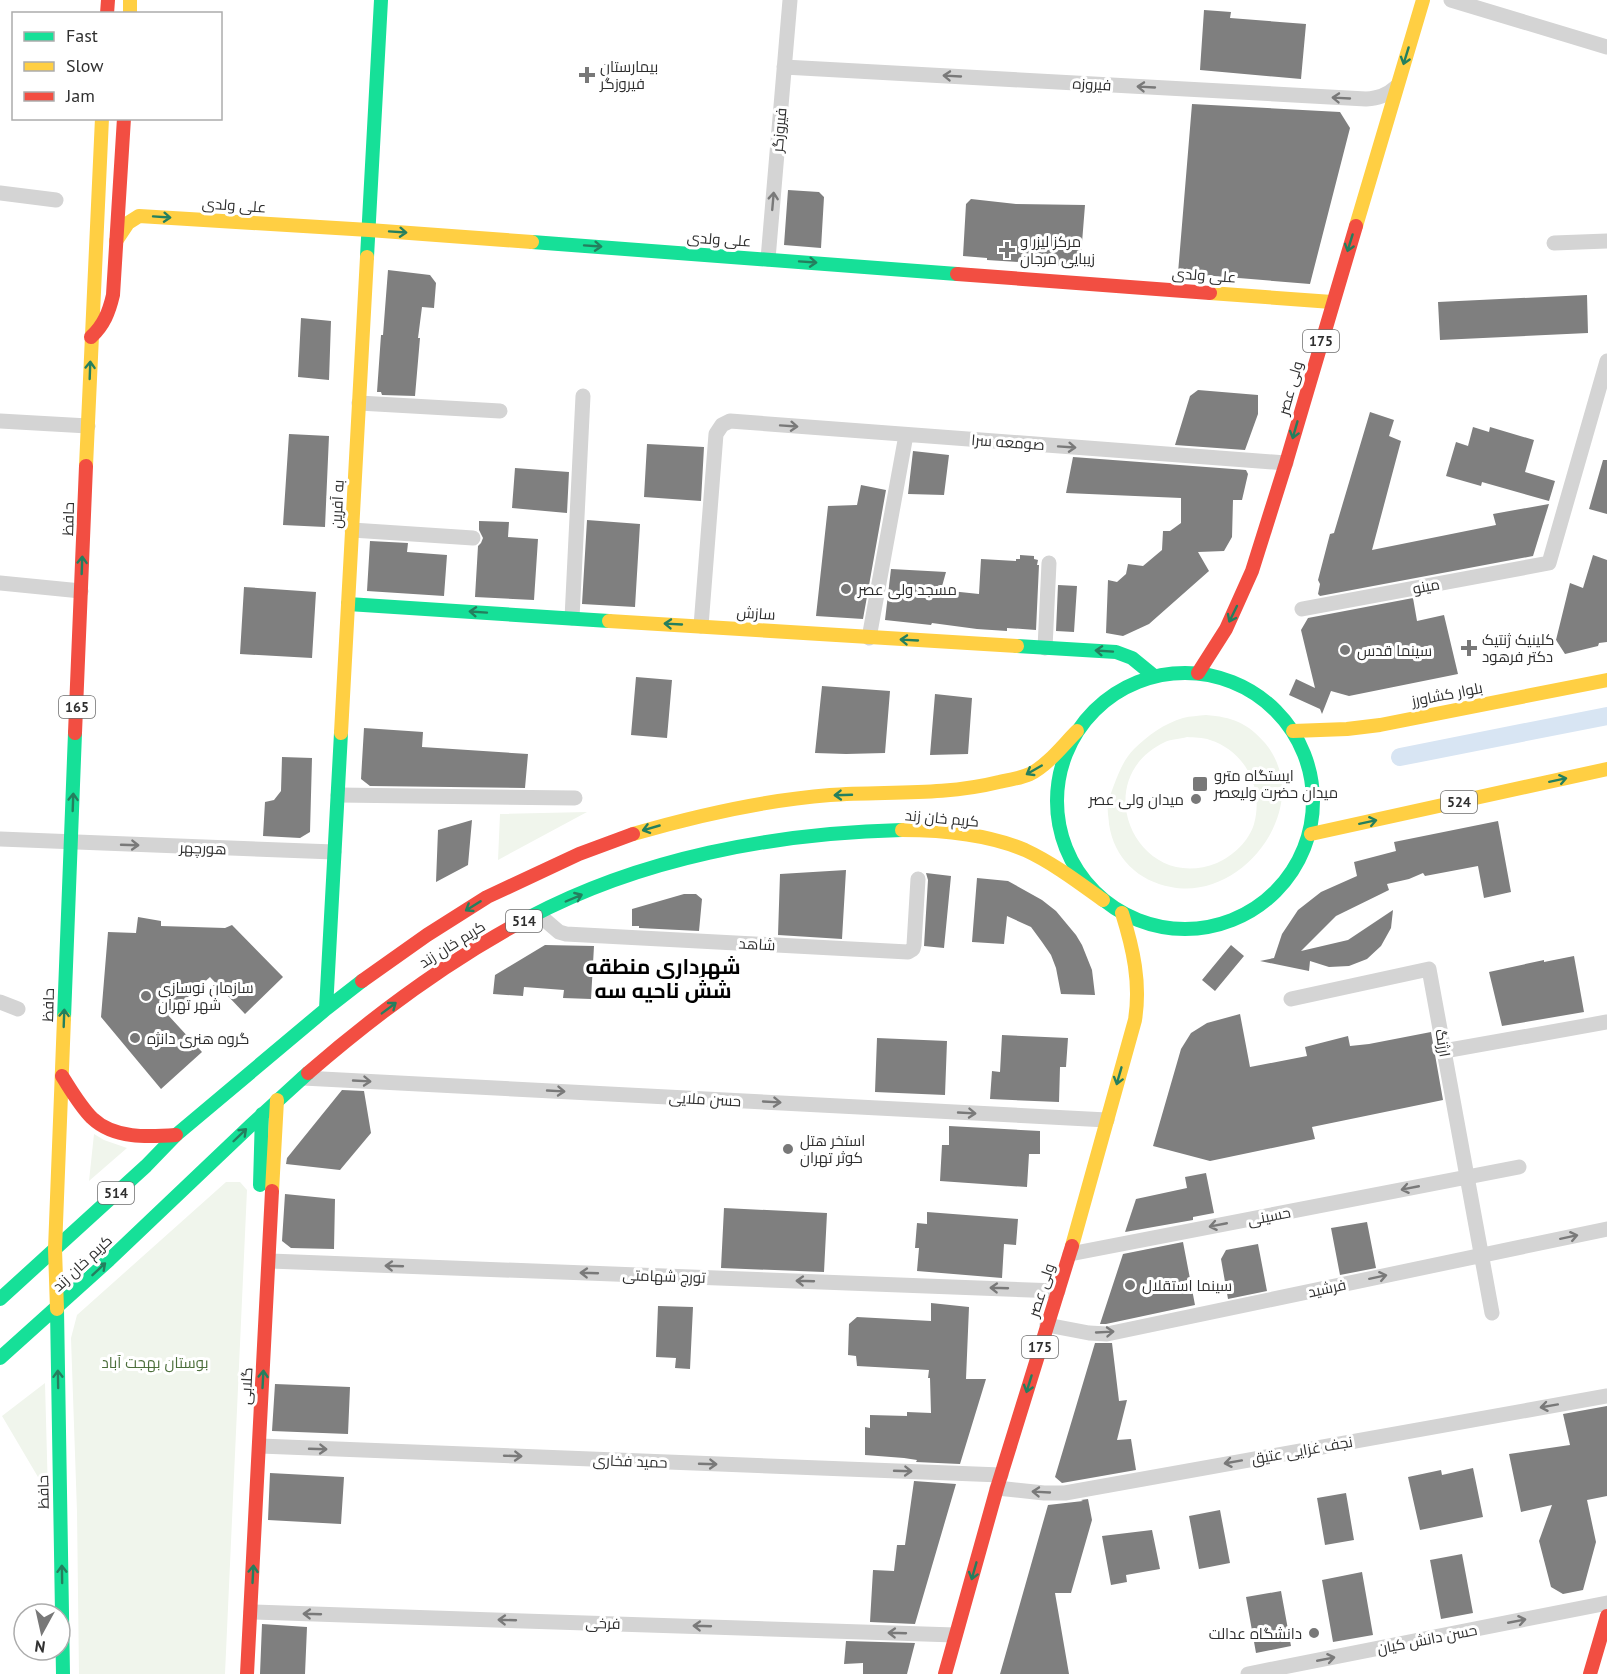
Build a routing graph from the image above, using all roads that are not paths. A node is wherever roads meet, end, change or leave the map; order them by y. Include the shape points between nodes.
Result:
1 (381, 0) edge
2 (790, 0) edge
3 (1423, 0) edge
4 (1451, 0) edge
5 (1607, 47) edge
6 (784, 67) junction
7 (1396, 87) junction
8 (102, 120) edge
9 (124, 120) edge
10 (0, 193) edge
11 (56, 200) dead end
12 (369, 230) junction
13 (1607, 241) edge
14 (116, 242) junction
15 (1554, 243) dead end
16 (768, 259) junction
17 (1332, 302) junction
18 (91, 337) junction
19 (1607, 361) edge
20 (1605, 376) edge
21 (583, 396) dead end
22 (359, 403) junction
23 (500, 411) dead end
24 (0, 421) edge
25 (88, 426) junction
26 (906, 435) junction
27 (1286, 463) junction
28 (352, 530) junction
29 (473, 538) dead end
30 (1049, 563) dead end
31 (0, 584) edge
32 (81, 591) junction
33 (348, 604) junction
34 (1302, 609) dead end
35 (572, 618) junction
36 (701, 626) junction
37 (869, 638) junction
38 (1045, 648) junction
39 (1198, 673) junction
40 (1154, 676) junction
41 (1607, 680) edge
42 (1077, 731) junction
43 (1293, 731) junction
44 (1607, 769) edge
45 (338, 795) junction
46 (575, 798) dead end
47 (1311, 834) junction
48 (0, 839) edge
49 (71, 843) junction
50 (334, 852) junction
51 (918, 879) dead end
52 (1103, 900) junction
53 (1122, 913) junction
54 (538, 914) junction
55 (1291, 999) dead end
56 (0, 1002) edge
57 (18, 1009) dead end
58 (326, 1009) junction
59 (1607, 1022) edge
60 (1444, 1051) junction
61 (62, 1076) junction
62 (303, 1078) junction
63 (278, 1100) junction
64 (262, 1114) junction
65 (1107, 1120) junction
66 (176, 1135) junction
67 (1519, 1167) dead end
68 (1467, 1178) junction
69 (1607, 1229) edge
70 (55, 1249) junction
71 (1070, 1254) junction
72 (1482, 1256) junction
73 (263, 1261) junction
74 (1058, 1291) junction
75 (0, 1299) edge
76 (57, 1309) junction
77 (1492, 1313) dead end
78 (1047, 1325) junction
79 (0, 1358) edge
80 (1607, 1396) edge
81 (253, 1446) junction
82 (999, 1482) junction
83 (240, 1540) dead end
84 (1607, 1603) edge
85 (244, 1612) junction
86 (1607, 1616) edge
87 (956, 1635) junction
88 (63, 1674) edge
89 (248, 1674) edge
90 (945, 1674) edge
91 (1248, 1674) edge
92 (1590, 1674) edge

1 - 12 main road, به آفرین
2 - 6 street, فیروزگر
3 -> 7 main road, ولی عصر / 175
4 - 5 street
7 -> 6 street, فیروزه via 1379,98 1365,99
16 -> 6 street, فیروزگر
7 -> 17 main road, ولی عصر / 175
8 - 18 main road, حافظ / 165
9 - 14 main road
10 - 11 street
14 -> 12 main road, علی ولدی via 127,223 139,216
12 -> 16 main road, علی ولدی
12 - 22 main road, به آفرین
13 - 15 street
14 - 18 main road via 110,309
16 -> 17 main road, علی ولدی
17 -> 27 main road, ولی عصر / 175
25 -> 18 main road, حافظ / 165
19 - 20 street
20 - 34 street, مینو via 1549,562
21 - 35 street
22 - 23 street
22 - 28 main road, به آفرین
24 - 25 street
32 -> 25 main road, حافظ / 165
26 -> 27 street, صومعه سرا
36 -> 26 street, صومعه سرا via 717,434 722,425 730,422
26 - 37 street
27 -> 39 main road, ولی عصر / 175 via 1247,585 1226,629
28 - 29 street
28 - 33 main road, به آفرین
30 - 38 street
31 - 32 street
49 -> 32 main road, حافظ / 165
35 -> 33 main road, سازش
33 - 45 main road, به آفرین
36 -> 35 main road, سازش
36 - 37 main road, سازش
38 -> 37 main road, سازش
40 -> 38 main road, سازش via 1127,654
39 - 40 main road
39 - 43 main road via 1250,690 1268,703
40 - 42 main road via 1119,691 1095,708
41 - 43 main road, بلوار کشاورز via 1380,725
42 - 52 main road via 1056,784 1058,819 1069,857
42 -> 58 main road, کریم خان زند / 514 via 1040,768 1028,775 983,786 798,798 677,820 628,835 487,897 427,935
43 - 47 main road via 1306,757 1313,789
47 -> 44 main road, 524
45 - 46 street
45 - 50 main road, به آفرین
47 - 53 main road via 1291,874 1272,896 1224,926 1169,930
48 - 49 street, هورچهر
49 -> 50 street, هورچهر
61 -> 49 main road, حافظ / 165
50 - 58 main road, به آفرین
51 - 54 street, شاهد via 914,945 908,952 566,934
52 - 53 main road
54 -> 52 main road, کریم خان زند / 514 via 620,880 710,851 789,838 914,830 984,838 1030,852
53 -> 65 main road, ولی عصر / 175 via 1136,963 1137,1014
62 -> 54 main road, کریم خان زند / 514 via 426,980
55 - 60 street, ارژنگ via 1430,969
56 - 57 street
58 - 66 main road, کریم خان زند / 514
59 - 60 street
60 - 68 street, ارژنگ
61 - 66 main road via 85,1110 105,1127 132,1135
61 - 70 main road, حافظ / 165
62 - 63 main road, کریم خان زند / 514
62 -> 65 street, حسن ملایی
63 - 64 main road, کریم خان زند / 514
63 - 73 main road, گلابی
64 - 73 main road, گلابی
76 -> 64 main road, کریم خان زند / 514
65 - 71 main road, ولی عصر / 175
66 - 70 main road, کریم خان زند / 514
67 - 68 street, حسینی
68 -> 71 street, حسینی
68 - 72 street, ارژنگ
72 -> 69 street, فرشید
70 - 75 main road, کریم خان زند / 514
70 - 76 main road, حافظ / 165
71 - 74 main road, ولی عصر / 175
72 - 77 street, ارژنگ
78 -> 72 street, فرشید via 1107,1334
74 -> 73 street, تورج شهامتی
73 - 81 main road, گلابی
74 - 78 main road, ولی عصر / 175
76 - 79 main road, کریم خان زند / 514
88 -> 76 main road, حافظ / 165
78 -> 82 main road, ولی عصر / 175
80 -> 82 street, نجف غزایی عتیق via 1065,1492 1044,1493
81 -> 82 street, حمید فخاری
81 - 83 main road, گلابی
85 -> 81 main road, گلابی
82 -> 87 main road, ولی عصر / 175
91 -> 84 street, حسن دانش کیان
87 -> 85 street, فرخی
85 - 89 main road, گلابی
86 - 92 main road
87 - 90 main road, ولی عصر / 175

